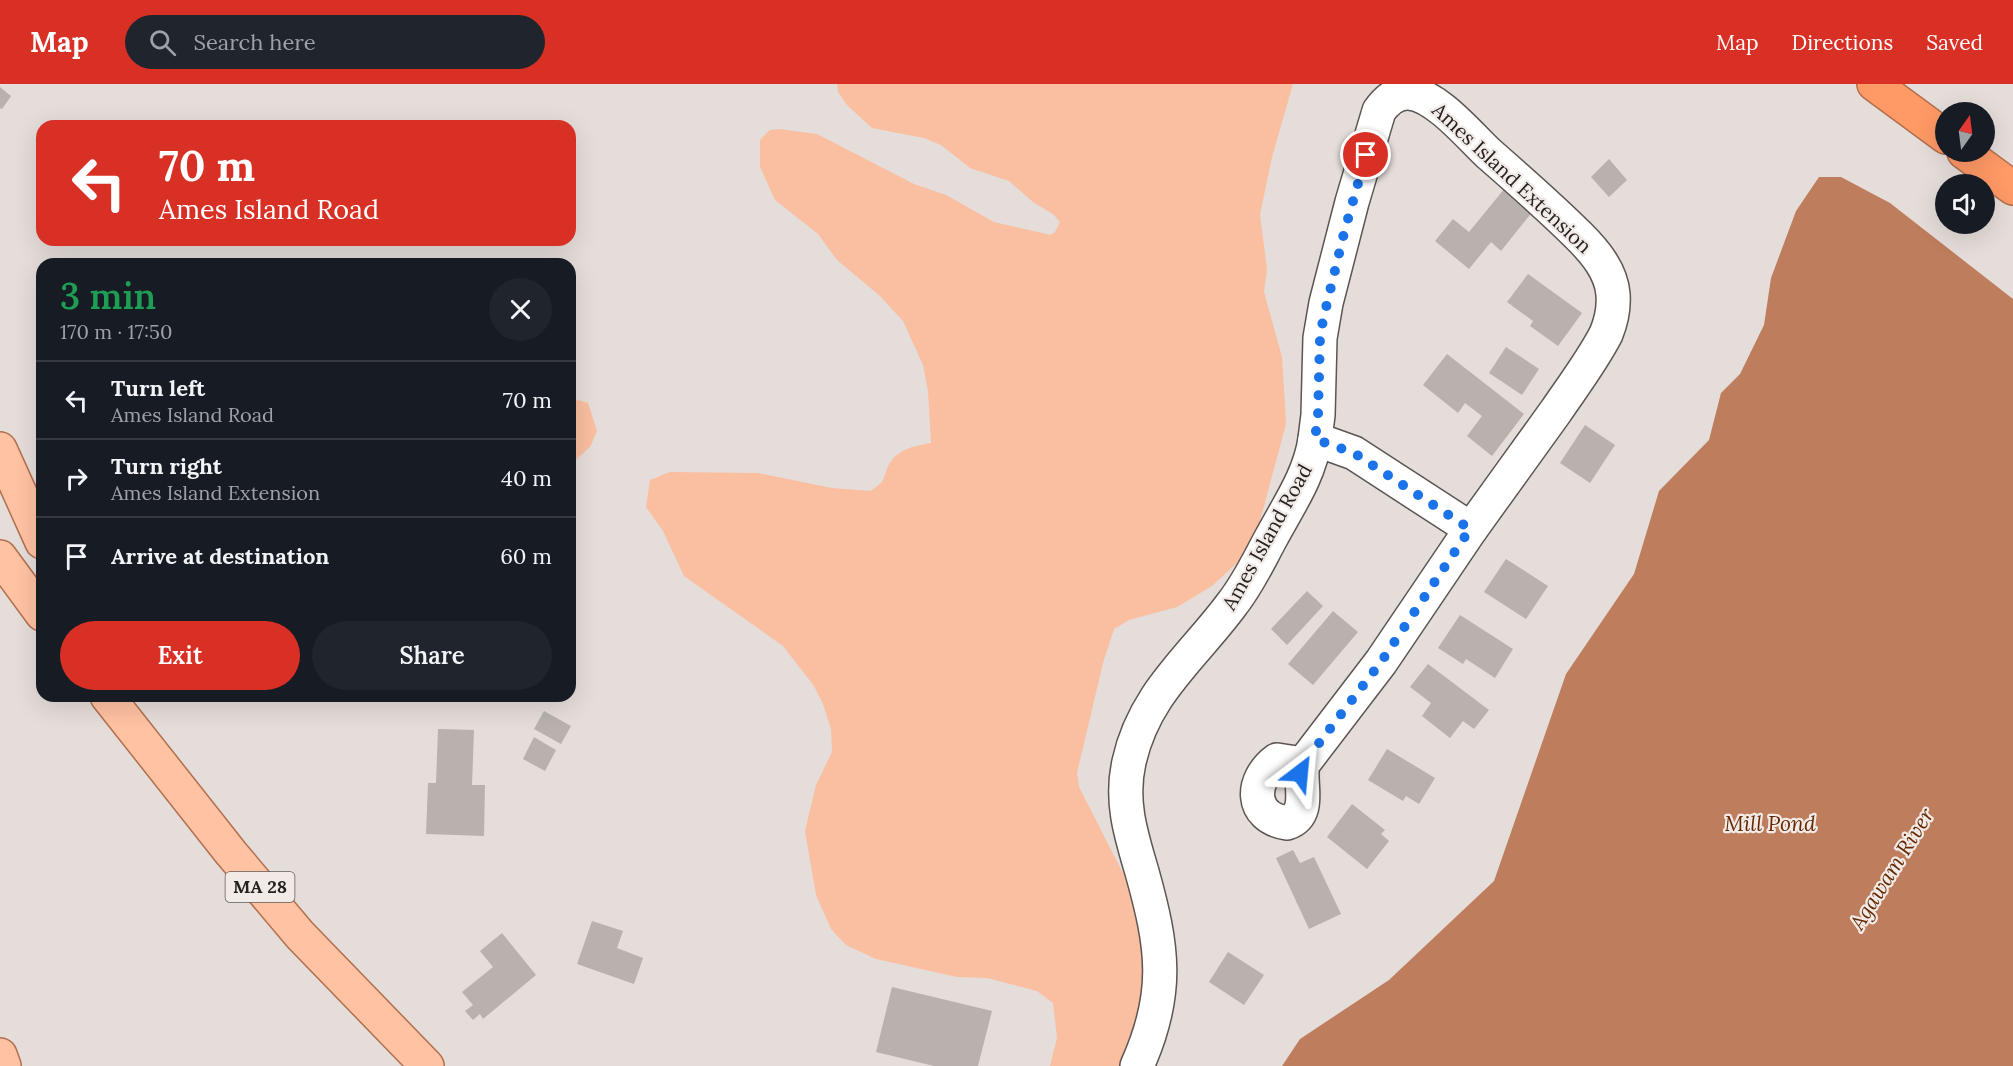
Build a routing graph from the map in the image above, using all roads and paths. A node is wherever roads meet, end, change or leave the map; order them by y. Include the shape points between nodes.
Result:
1 (1874, 84) edge
2 (1935, 129) edge
3 (1978, 162) edge
4 (2013, 188) edge
5 (1315, 439) junction
6 (0, 449) edge
7 (36, 529) edge
8 (1470, 529) junction
9 (0, 557) edge
10 (0, 593) edge
11 (36, 606) edge
12 (36, 617) edge
13 (112, 702) edge
14 (127, 702) edge
15 (1303, 764) dead end
16 (165, 769) junction
17 (0, 1055) edge
18 (4, 1066) edge
19 (427, 1066) edge
20 (1137, 1066) edge

1 - 2 highway
3 - 4 highway
5 - 8 street, Ames Island Road via 1354,453
5 - 8 street, Ames Island Extension via 1324,314 1379,111 1393,96 1421,96 1460,124 1589,246 1607,272 1613,293 1611,319 1602,340
5 - 20 street, Ames Island Road via 1302,481 1247,581 1234,603 1160,692 1140,727 1128,762 1124,798 1128,828 1157,933 1160,972 1153,1027
6 - 7 main road
8 - 15 street via 1381,662
9 - 11 main road
10 - 12 main road
13 - 16 main road, MA 28
14 - 16 main road
16 - 19 main road, MA 28 via 300,935
17 - 18 main road

